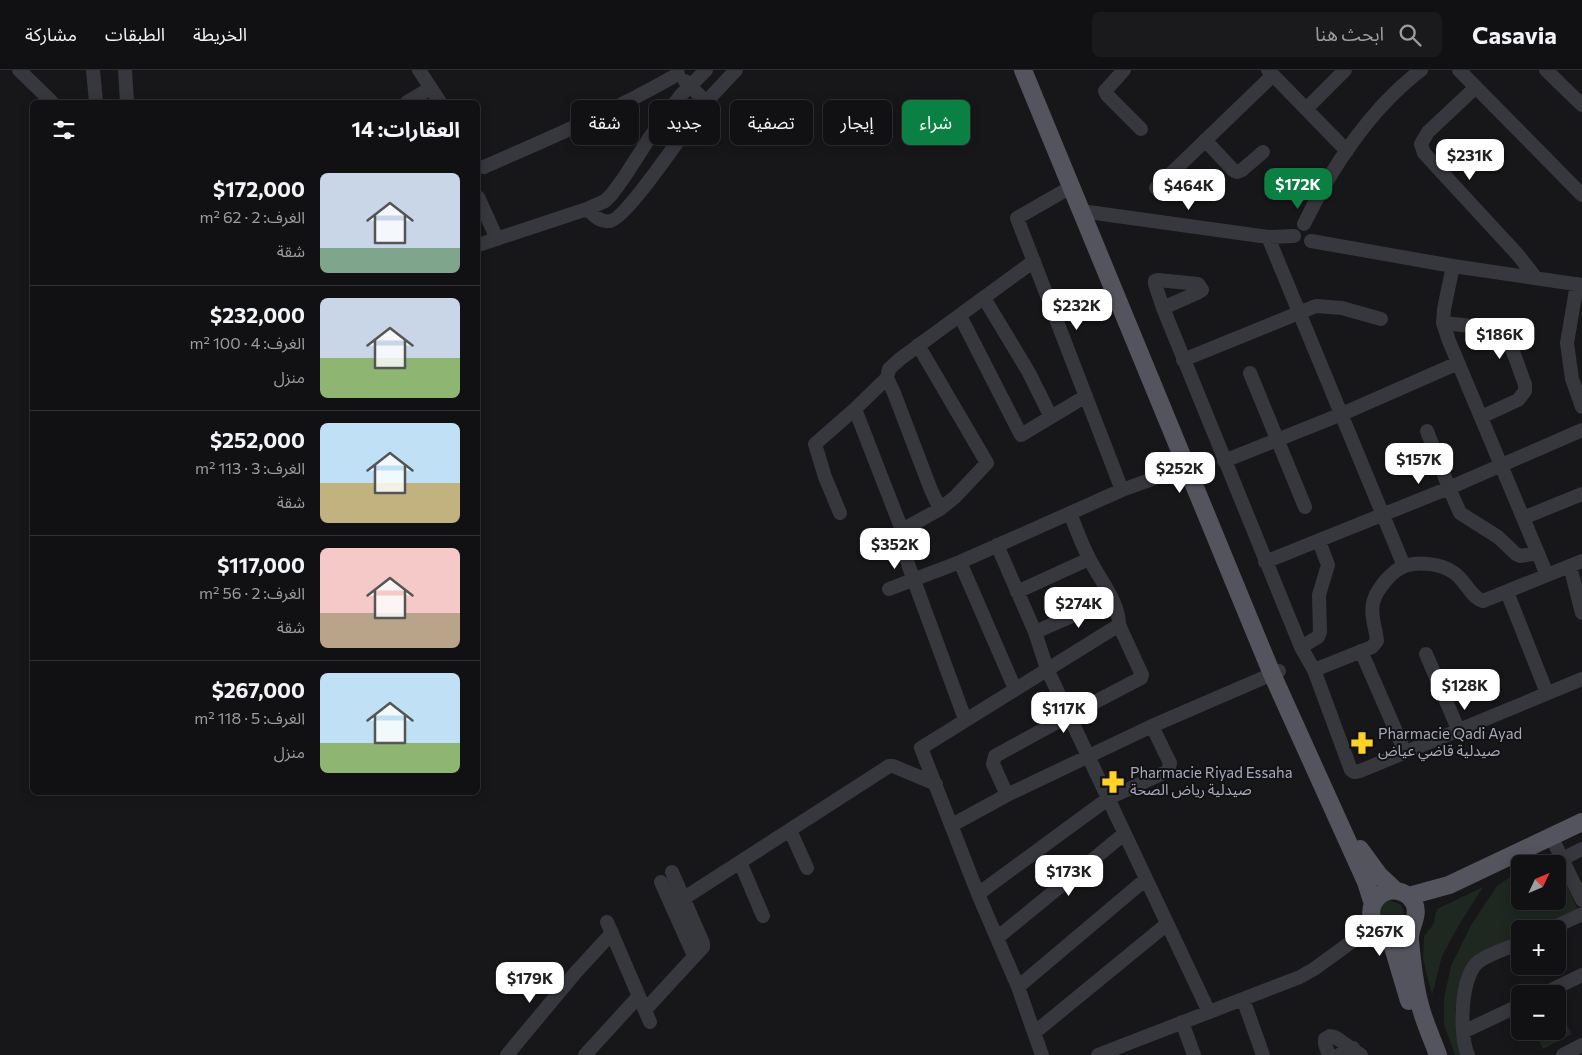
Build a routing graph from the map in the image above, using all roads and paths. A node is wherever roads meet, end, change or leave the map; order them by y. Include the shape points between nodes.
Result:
1 (19, 70) edge
2 (93, 70) edge
3 (125, 70) edge
4 (419, 70) edge
5 (706, 70) edge
6 (736, 70) edge
7 (1023, 70) edge
8 (1031, 70) edge
9 (1124, 70) edge
10 (1346, 70) edge
11 (1421, 70) edge
12 (1459, 70) edge
13 (1546, 70) edge
14 (676, 72) edge
15 (1270, 72) edge
16 (691, 86) junction
17 (1476, 87) junction
18 (431, 88) junction
19 (50, 100) edge
20 (96, 100) edge
21 (127, 100) edge
22 (410, 100) edge
23 (439, 100) edge
24 (704, 100) edge
25 (708, 100) edge
26 (1582, 105) edge
27 (1306, 109) junction
28 (1045, 114) junction
29 (1141, 129) dead end
30 (1205, 140) junction
31 (675, 145) edge
32 (1347, 151) junction
33 (1263, 152) dead end
34 (480, 166) edge
35 (1071, 187) junction
36 (1156, 188) dead end
37 (1582, 195) edge
38 (480, 201) edge
39 (587, 209) junction
40 (1086, 211) junction
41 (1304, 224) junction
42 (1294, 236) junction
43 (1268, 237) junction
44 (497, 239) junction
45 (1311, 241) junction
46 (480, 244) edge
47 (1034, 261) junction
48 (1454, 266) junction
49 (1536, 278) junction
50 (1579, 285) edge
51 (984, 298) junction
52 (1163, 308) dead end
53 (1300, 312) junction
54 (960, 316) junction
55 (1381, 319) dead end
56 (1443, 323) junction
57 (918, 344) junction
58 (1183, 360) junction
59 (1458, 363) junction
60 (1250, 373) dead end
61 (887, 378) junction
62 (1086, 396) junction
63 (1582, 407) edge
64 (855, 409) junction
65 (1342, 414) junction
66 (1051, 417) junction
67 (1481, 417) junction
68 (1582, 430) edge
69 (1427, 431) dead end
70 (1277, 439) junction
71 (1224, 461) junction
72 (1190, 465) junction
73 (1501, 466) junction
74 (1449, 488) junction
75 (1122, 490) junction
76 (1582, 494) edge
77 (1305, 508) dead end
78 (940, 509) junction
79 (840, 513) dead end
80 (1070, 513) junction
81 (1382, 515) junction
82 (1523, 518) junction
83 (902, 530) junction
84 (1319, 541) junction
85 (997, 545) junction
86 (1538, 554) junction
87 (1089, 558) junction
88 (960, 562) junction
89 (1265, 562) junction
90 (1576, 563) edge
91 (1404, 566) junction
92 (1547, 575) junction
93 (914, 580) junction
94 (889, 589) dead end
95 (1017, 592) junction
96 (1506, 592) junction
97 (1580, 596) edge
98 (1111, 598) junction
99 (1582, 613) edge
100 (1119, 625) junction
101 (1035, 632) junction
102 (1301, 647) junction
103 (1361, 652) junction
104 (1426, 654) dead end
105 (1048, 669) junction
106 (1314, 670) junction
107 (1276, 672) junction
108 (1582, 679) edge
109 (1015, 688) junction
110 (1547, 693) junction
111 (1070, 715) junction
112 (965, 720) junction
113 (1152, 726) junction
114 (1458, 729) junction
115 (1405, 752) junction
116 (1090, 756) junction
117 (936, 784) junction
118 (1007, 796) junction
119 (1109, 798) junction
120 (1582, 822) edge
121 (952, 825) junction
122 (790, 830) junction
123 (1124, 834) junction
124 (1552, 838) junction
125 (1582, 849) edge
126 (1560, 855) edge
127 (1566, 857) edge
128 (740, 862) junction
129 (1566, 867) edge
130 (807, 868) dead end
131 (672, 872) dead end
132 (1146, 878) junction
133 (661, 882) dead end
134 (1449, 885) junction
135 (1402, 893) junction
136 (978, 894) junction
137 (684, 898) junction
138 (1582, 900) edge
139 (673, 907) junction
140 (1373, 912) junction
141 (1582, 914) edge
142 (763, 916) dead end
143 (1414, 920) junction
144 (1566, 922) edge
145 (1167, 924) junction
146 (1387, 934) junction
147 (996, 938) junction
148 (1354, 940) junction
149 (1511, 947) edge
150 (694, 956) junction
151 (1582, 975) edge
152 (1561, 985) edge
153 (1018, 987) junction
154 (639, 996) junction
155 (1244, 999) junction
156 (1511, 1009) edge
157 (1209, 1012) junction
158 (1182, 1022) junction
159 (1034, 1032) junction
160 (1463, 1032) junction
161 (1582, 1045) edge
162 (1357, 1052) edge
163 (507, 1055) edge
164 (586, 1055) edge
165 (1042, 1055) edge
166 (1098, 1055) edge
167 (1194, 1055) edge
168 (1263, 1055) edge
169 (1328, 1055) edge
170 (1339, 1055) edge
171 (1429, 1055) edge
172 (1438, 1055) edge
173 (1468, 1055) edge
174 (1562, 1055) edge

1 - 19 street
2 - 20 street
3 - 21 street
4 - 18 street
5 - 16 street
6 - 25 street
7 - 28 main road
8 - 28 main road
9 - 29 street via 1105,91
10 - 27 street
11 - 32 street via 1382,106
12 - 17 street
13 - 26 street
14 - 16 street
14 - 34 street via 655,88 581,124
15 - 27 street
15 - 30 street
16 - 24 street
16 - 39 street via 650,137 612,194 599,205
17 - 37 street
17 - 49 street via 1428,132 1421,144 1424,152
18 - 22 street
18 - 23 street
27 - 32 street
28 - 35 main road
28 - 40 main road
30 - 33 street via 1237,172
30 - 36 street
31 - 39 street via 644,189 616,220 598,219
32 - 41 street
35 - 40 main road
35 - 47 street via 1017,218
38 - 44 street
39 - 44 street
40 - 43 street
40 - 72 main road
41 - 42 street via 1296,228
41 - 45 street via 1314,232
42 - 43 street
42 - 45 street via 1302,243
43 - 53 street
44 - 46 street
45 - 48 street
47 - 51 street
47 - 62 street
48 - 49 street
48 - 56 street
49 - 50 street
50 - 63 street via 1567,343 1572,379
51 - 54 street
51 - 66 street via 1028,371
52 - 58 street
53 - 55 street via 1327,306
53 - 58 street
53 - 65 street
54 - 57 street
54 - 66 street via 1021,435
56 - 59 street
56 - 67 street via 1492,331 1506,339 1525,384 1525,391 1518,400
57 - 61 street via 892,366
57 - 78 street via 987,463
58 - 71 street
59 - 65 street
59 - 67 street
60 - 70 street
61 - 64 street
61 - 78 street
62 - 66 street
62 - 75 street
64 - 79 street via 815,444
64 - 83 street
65 - 70 street
65 - 81 street
67 - 73 street
68 - 73 street
69 - 74 street
70 - 71 street
70 - 77 street
71 - 89 street
72 - 75 street
72 - 107 main road
73 - 74 street
73 - 82 street
74 - 81 street
74 - 86 street via 1464,516 1498,537 1516,554
75 - 80 street
76 - 82 street
78 - 83 street
80 - 85 street
80 - 87 street
81 - 84 street
81 - 91 street
82 - 86 street
83 - 93 street
84 - 89 street
84 - 102 street via 1328,565 1320,595 1320,632 1318,637
85 - 88 street
85 - 95 street
86 - 92 street
87 - 95 street
87 - 98 street
88 - 93 street
88 - 109 street
89 - 102 street
90 - 92 street
90 - 97 street
91 - 96 street via 1443,566 1464,580 1482,602
91 - 103 street via 1387,580 1374,600 1372,610 1377,641
92 - 96 street
93 - 94 street
93 - 112 street
95 - 101 street
96 - 110 street
97 - 99 street
98 - 100 street
98 - 101 street
100 - 105 street
100 - 111 street via 1141,678
101 - 105 street
102 - 106 street
103 - 106 street
103 - 115 street
104 - 114 street
105 - 109 street
105 - 111 street
106 - 115 street via 1351,770 1360,770
107 - 113 street
107 - 135 main road via 1358,846 1368,862
107 - 140 main road via 1366,882
108 - 110 street
109 - 112 street
110 - 114 street
111 - 116 street
111 - 118 street via 995,756 993,764
112 - 117 street via 921,748
113 - 116 street
113 - 119 street via 1170,768
114 - 115 street
116 - 118 street
116 - 119 street
117 - 121 street
117 - 122 street via 889,766
118 - 121 street
119 - 123 street
119 - 136 street
120 - 124 main road
121 - 136 street
122 - 128 street
122 - 130 street
123 - 132 street
123 - 147 street
124 - 126 street
124 - 134 main road
125 - 127 street
128 - 137 street
128 - 142 street
129 - 138 street
131 - 137 street
132 - 145 street
132 - 153 street
133 - 139 street
134 - 135 main road
134 - 143 main road
135 - 140 main road via 1382,894
135 - 143 main road via 1413,902
136 - 147 street
137 - 139 street
137 - 150 street via 703,943
139 - 150 street
140 - 146 main road via 1376,925
140 - 148 street
141 - 144 street
143 - 146 main road via 1405,932
143 - 172 main road via 1411,946 1420,1004
145 - 157 street
145 - 159 street
146 - 148 street
146 - 171 main road
147 - 153 street
148 - 155 street via 1307,973
149 - 160 street via 1478,962 1472,969 1461,1009
150 - 154 street via 648,1016
151 - 152 street
153 - 159 street
154 - 163 street via 610,927
154 - 164 street
155 - 157 street
155 - 168 street
156 - 160 street
157 - 158 street
158 - 166 street
158 - 167 street
159 - 165 street
160 - 173 street
161 - 174 street
162 - 169 street via 1330,1036 1324,1044
162 - 170 street

